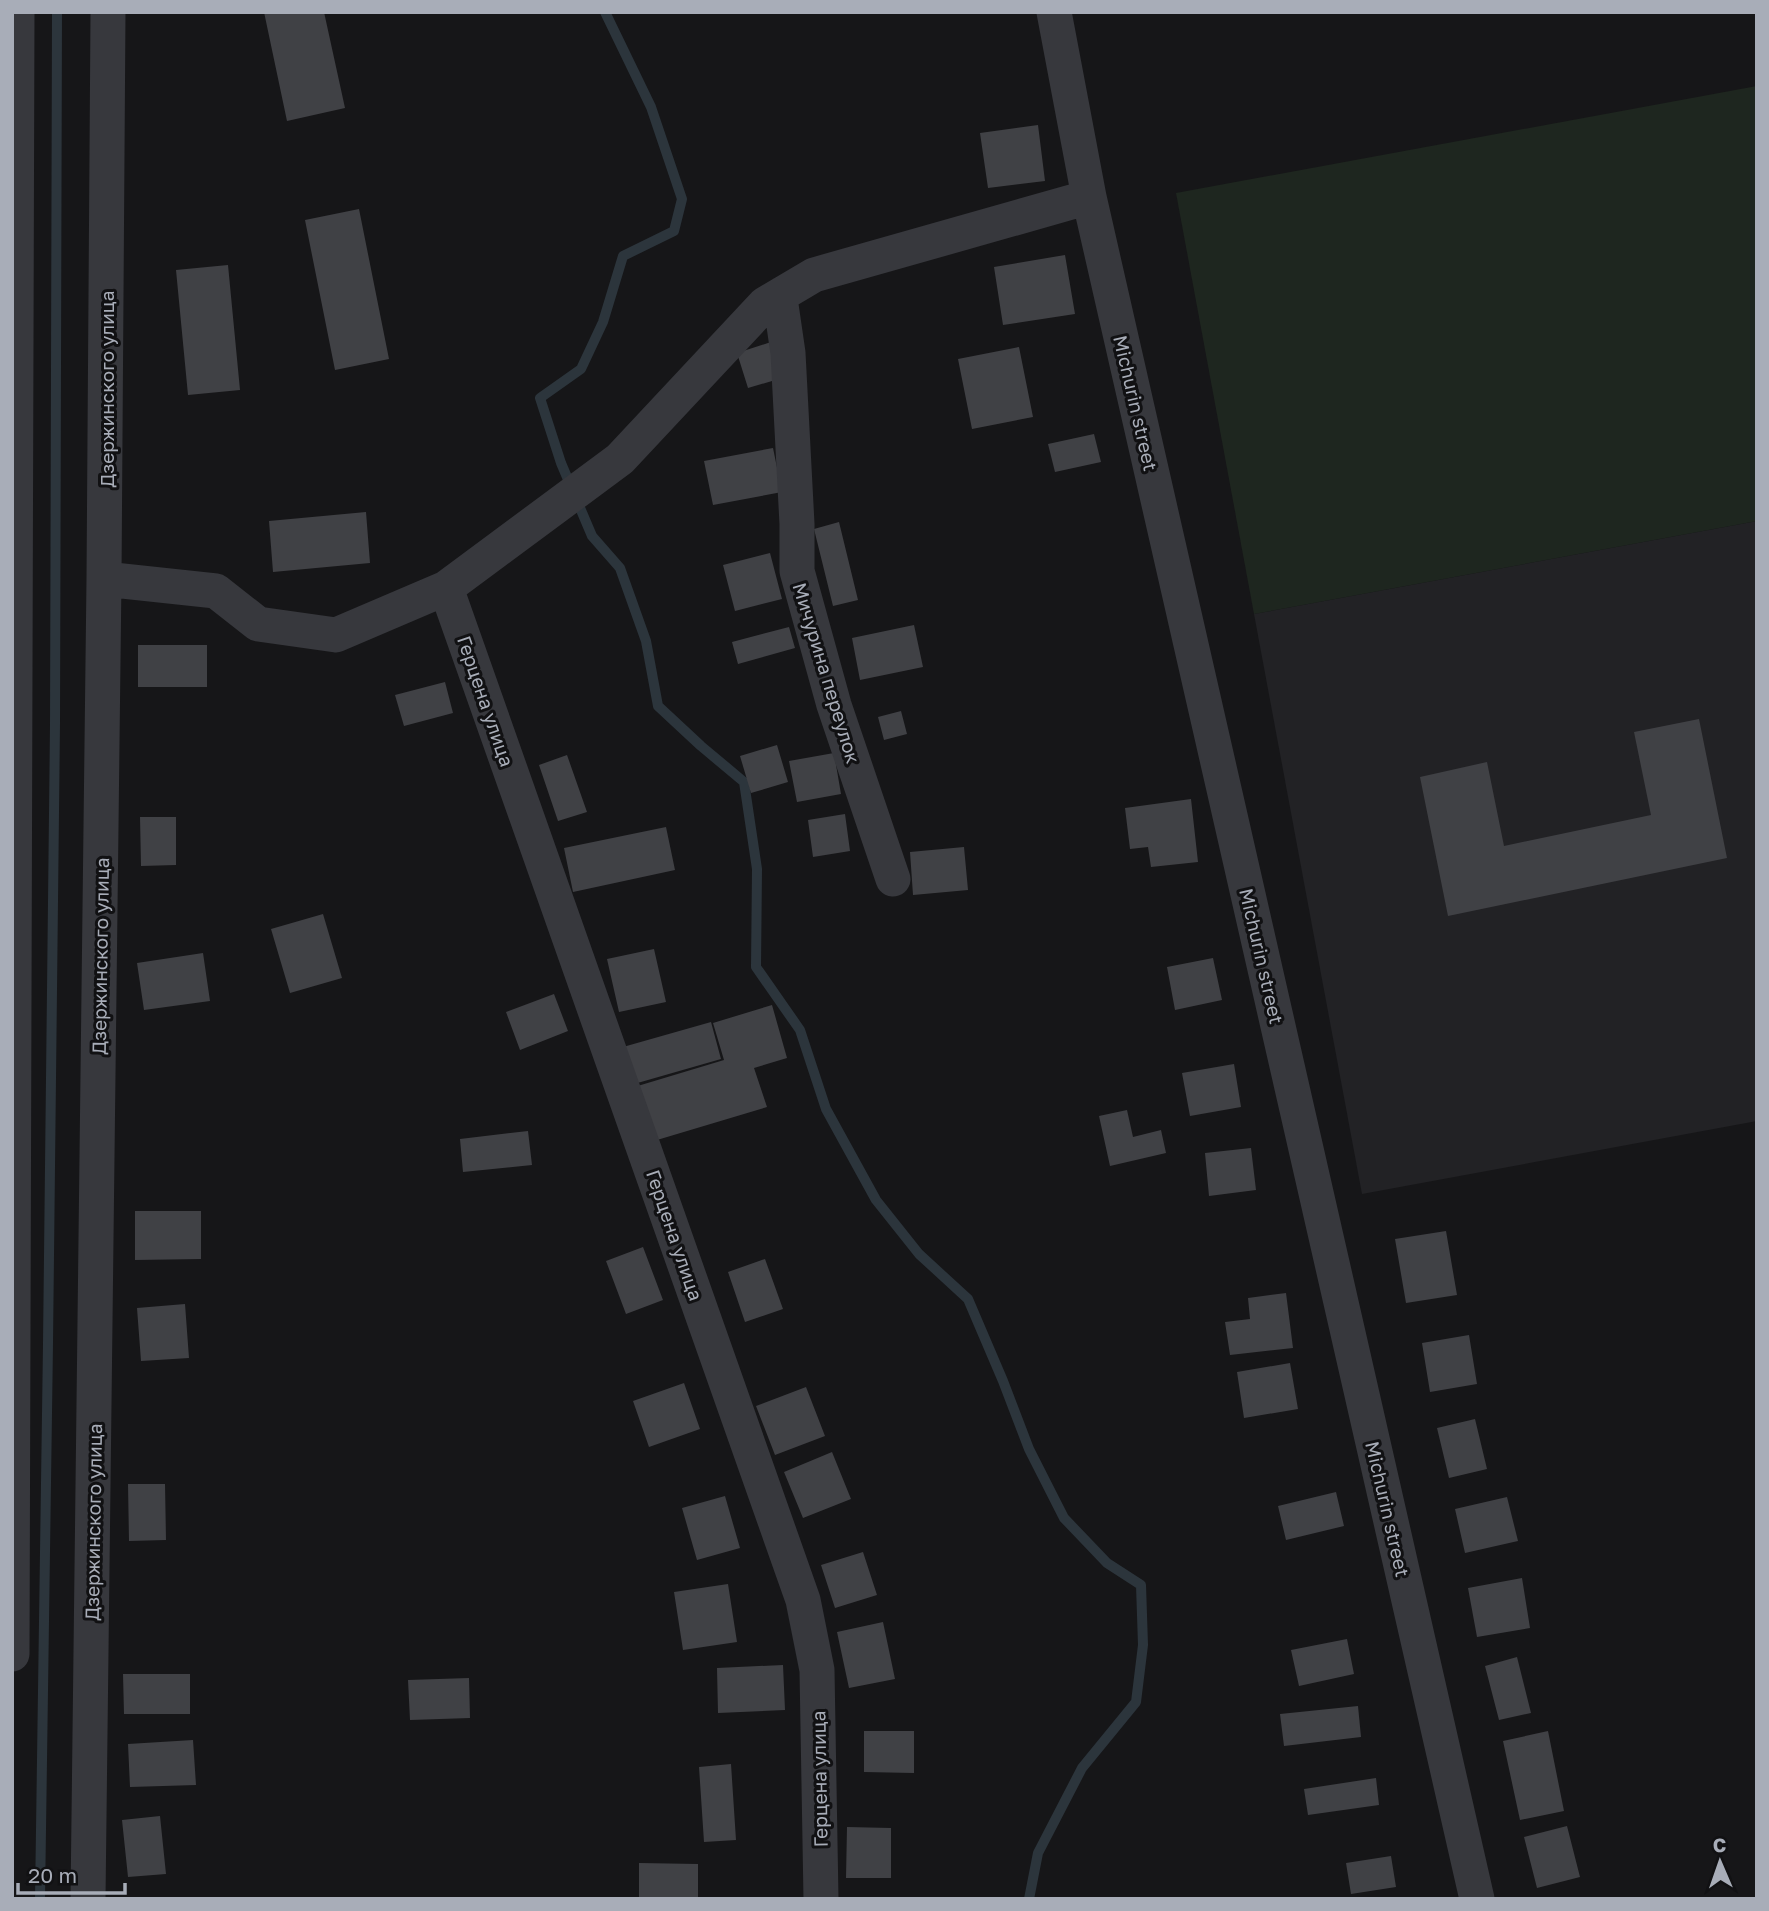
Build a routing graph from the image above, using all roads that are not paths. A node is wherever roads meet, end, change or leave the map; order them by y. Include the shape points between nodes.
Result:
1 (17, 12) edge
2 (108, 12) edge
3 (1054, 12) edge
4 (1089, 197) junction
5 (782, 294) junction
6 (104, 579) junction
7 (446, 588) junction
8 (893, 879) dead end
9 (12, 1654) edge
10 (88, 1899) edge
11 (821, 1899) edge
12 (1477, 1899) edge

1 - 9 street
2 - 6 street, Дзержинского улица
3 - 4 street, Michurin street
4 - 5 street via 814,275
4 - 12 street, Michurin street
5 - 7 street via 765,304 620,459
5 - 8 street, Мичурина переулок via 797,571 834,705
6 - 7 street via 216,591 258,624 337,635
6 - 10 street, Дзержинского улица
7 - 11 street, Герцена улица via 803,1600 817,1670

